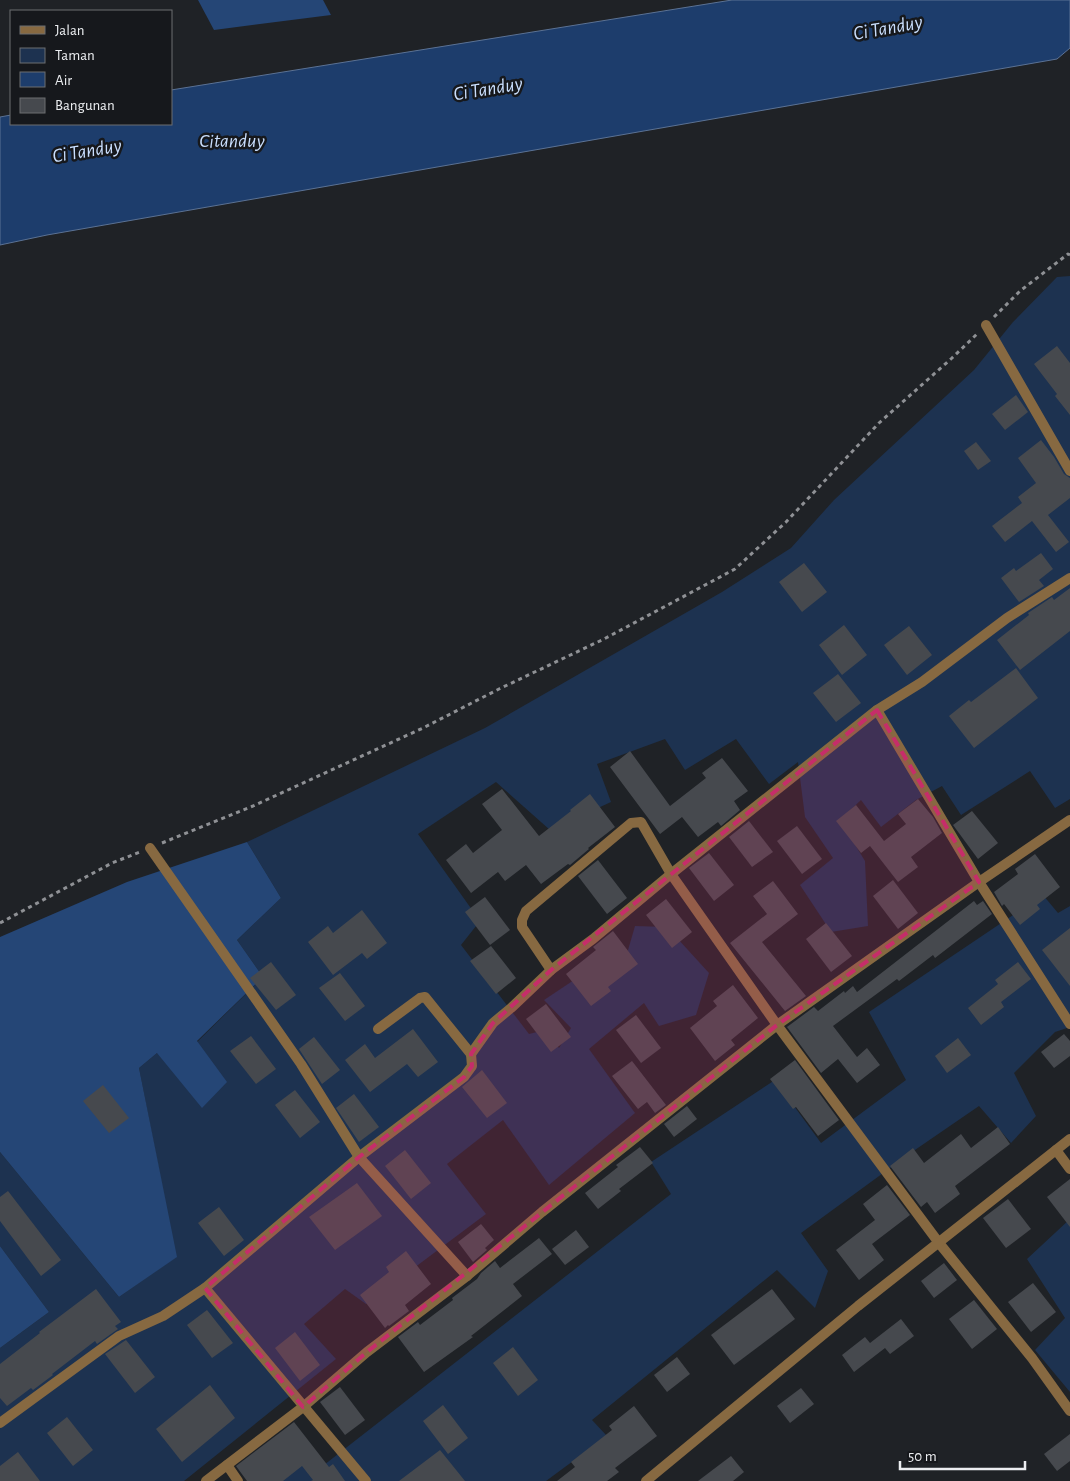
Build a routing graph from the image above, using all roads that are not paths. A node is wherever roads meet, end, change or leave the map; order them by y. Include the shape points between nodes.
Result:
1 (986, 325) road end
2 (1070, 471) edge
3 (1070, 578) edge
4 (877, 710) junction
5 (1070, 820) edge
6 (150, 848) road end
7 (671, 874) junction
8 (979, 882) junction
9 (551, 970) junction
10 (1070, 1024) edge
11 (777, 1025) junction
12 (378, 1029) dead end
13 (471, 1054) junction
14 (1070, 1139) edge
15 (1056, 1150) junction
16 (359, 1158) junction
17 (1070, 1169) edge
18 (939, 1243) junction
19 (467, 1276) junction
20 (205, 1288) junction
21 (303, 1407) junction
22 (1070, 1411) edge
23 (0, 1423) edge
24 (227, 1466) junction
25 (206, 1481) edge
26 (238, 1481) edge
27 (366, 1481) edge
28 (646, 1481) edge

1 - 2 street
3 - 4 street via 1007,618 922,682
4 - 7 street
4 - 8 street
5 - 8 street
6 - 16 street via 301,1064
7 - 9 street via 594,939
7 - 9 street via 641,822 631,823 526,911 522,927
7 - 11 street
8 - 10 street
8 - 11 street
9 - 13 street via 493,1023
11 - 18 street
11 - 19 street via 542,1212
12 - 13 street via 425,997
13 - 16 street via 472,1066 464,1077
14 - 15 street
15 - 17 street
15 - 18 street
16 - 19 street
16 - 20 street
18 - 22 street via 1032,1358
18 - 28 street
19 - 21 street via 366,1352
20 - 21 street
20 - 23 street via 163,1316 119,1336
21 - 24 street
21 - 27 street
24 - 25 street
24 - 26 street

